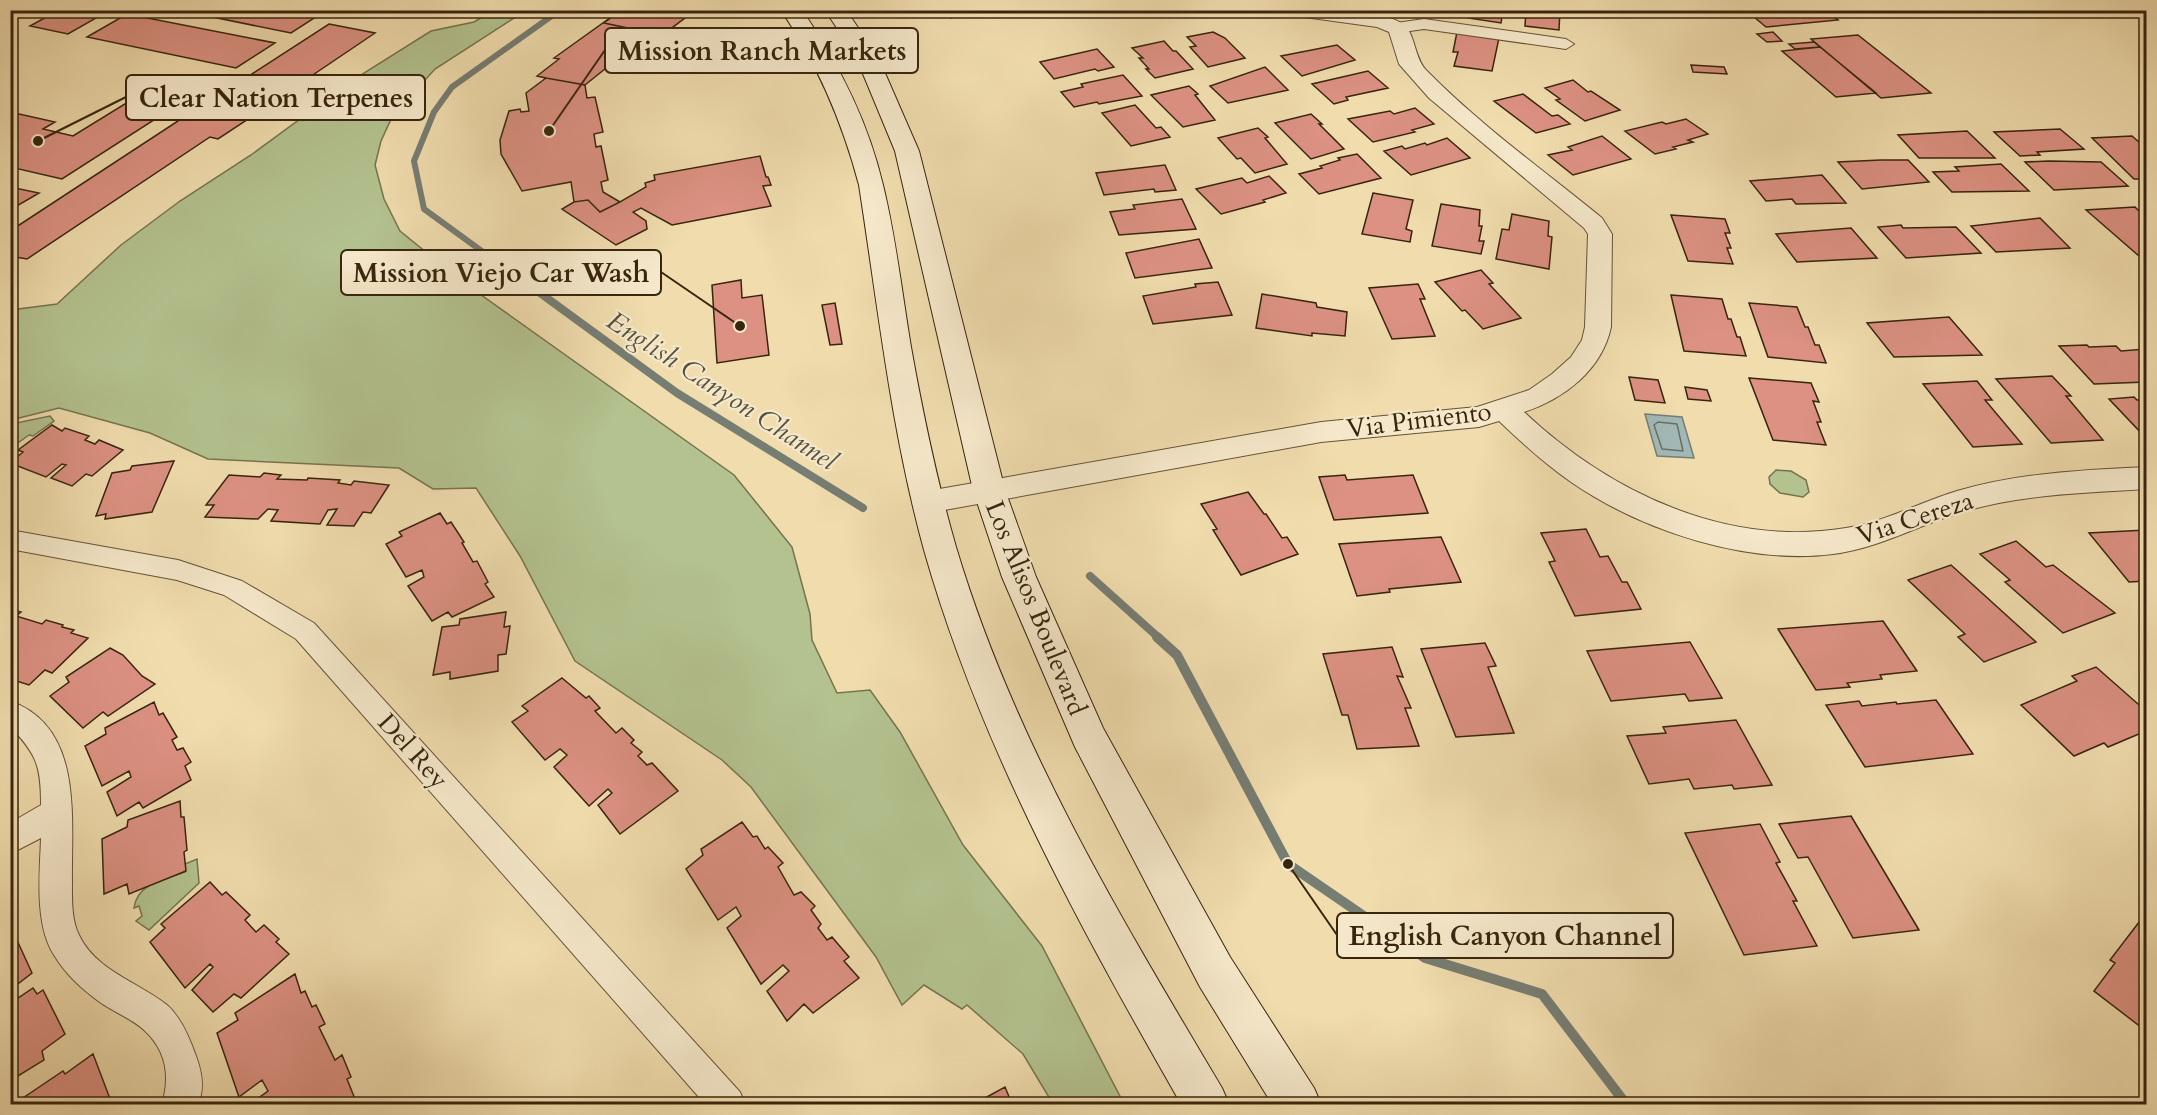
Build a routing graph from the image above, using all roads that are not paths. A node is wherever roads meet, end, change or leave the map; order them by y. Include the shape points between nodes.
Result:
1 (791, 10) edge
2 (835, 10) edge
3 (1297, 10) edge
4 (1396, 28) junction
5 (1566, 44) dead end
6 (1505, 410) junction
7 (2146, 478) edge
8 (989, 490) junction
9 (928, 502) junction
10 (10, 539) edge
11 (10, 713) edge
12 (55, 813) junction
13 (10, 840) edge
14 (179, 1104) edge
15 (728, 1104) edge
16 (1206, 1104) edge
17 (1298, 1104) edge

1 - 9 main road via 844,98 865,160
2 - 8 main road, Los Alisos Boulevard via 867,57 907,151
3 - 4 street via 1381,22
4 - 5 street via 1424,24
4 - 6 street, Via Pimiento via 1409,64 1437,93 1578,209 1600,234 1595,339 1581,363 1562,381 1539,397
6 - 7 street, Via Cereza via 1552,454 1614,496 1698,530 1778,543 1848,540 2006,489
6 - 8 street, Via Pimiento via 1479,417 1321,432
8 - 9 street, Via Pimiento
8 - 17 main road, Los Alisos Boulevard via 1019,577 1088,736 1215,972
9 - 16 main road via 972,642 1029,778 1072,869
10 - 15 street, Del Rey via 178,570 232,588 305,631
11 - 12 street via 20,717 51,758
12 - 13 street
12 - 14 street via 57,906 64,942 85,970 156,1018 175,1045 185,1073

